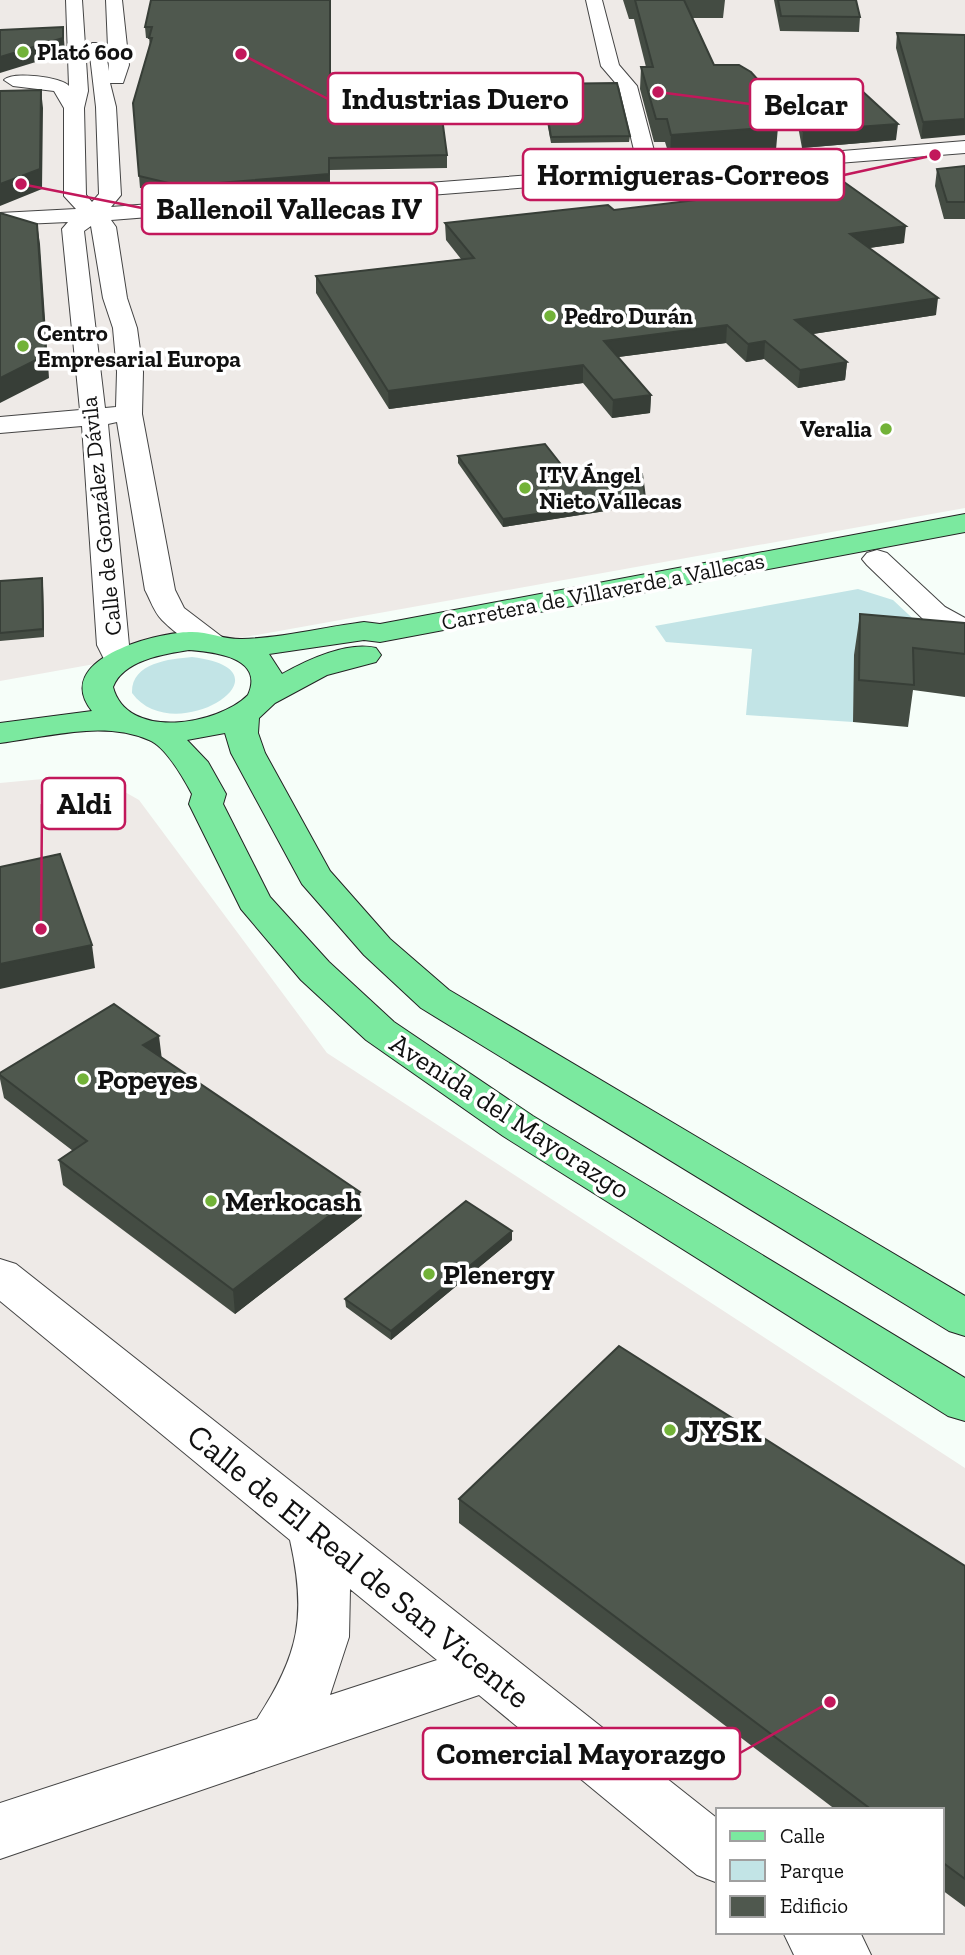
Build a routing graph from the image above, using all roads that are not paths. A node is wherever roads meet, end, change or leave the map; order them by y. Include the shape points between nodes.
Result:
1 (74, 0) edge
2 (114, 0) edge
3 (594, 0) edge
4 (94, 13) edge
5 (7, 80) edge
6 (106, 107) junction
7 (74, 108) junction
8 (965, 147) edge
9 (649, 172) junction
10 (93, 214) junction
11 (0, 219) edge
12 (129, 414) junction
13 (92, 417) junction
14 (0, 425) edge
15 (965, 523) edge
16 (965, 542) edge
17 (877, 559) junction
18 (965, 631) edge
19 (227, 646) junction
20 (109, 673) junction
21 (253, 706) junction
22 (0, 712) edge
23 (117, 718) junction
24 (161, 731) junction
25 (0, 733) edge
26 (0, 1276) edge
27 (965, 1318) edge
28 (965, 1402) edge
29 (313, 1528) junction
30 (487, 1668) junction
31 (276, 1738) junction
32 (0, 1831) edge
33 (716, 1853) edge
34 (815, 1934) edge
35 (841, 1955) edge

1 - 7 street, Calle de González Dávila via 79,80
2 - 6 street, Calle de González Dávila via 120,70
3 - 9 street via 610,66 628,86
4 - 6 street, Calle de González Dávila
5 - 7 street via 59,77
6 - 10 street, Calle de González Dávila via 110,195
7 - 10 street, Calle de González Dávila via 75,196
8 - 9 street
9 - 10 street
10 - 11 street
10 - 12 street, Calle de González Dávila via 104,227 115,298 125,328
10 - 13 street, Calle de González Dávila via 72,229
12 - 13 street
12 - 19 street, Calle de González Dávila via 162,597 172,613
13 - 14 street
13 - 20 street, Calle de González Dávila via 98,443 113,645
15 - 19 main road, Carretera de Villaverde a Vallecas via 380,633
16 - 17 main road, Carretera de Villaverde a Vallecas
17 - 18 street via 934,614
17 - 21 main road, Carretera de Villaverde a Vallecas via 346,659 316,668
19 - 20 main road, Carretera de Villaverde a Vallecas via 164,644
19 - 21 main road, Avenida del Mayorazgo via 256,658 266,670 269,683
20 - 22 main road via 66,697
20 - 23 main road via 99,697
21 - 24 main road, Carretera de Villaverde a Vallecas via 219,725
21 - 27 main road, Avenida del Mayorazgo via 241,733 247,753 315,876 377,947 435,999
23 - 24 main road
23 - 25 main road
24 - 28 main road, Avenida del Mayorazgo via 196,769 209,794 206,804 254,901 315,971 380,1031 518,1126
26 - 29 street, Calle de El Real de San Vicente
29 - 30 street, Calle de El Real de San Vicente
29 - 31 street via 324,1569 325,1634 302,1701
30 - 31 street
30 - 33 street, Calle de El Real de San Vicente
31 - 32 street
34 - 35 street

